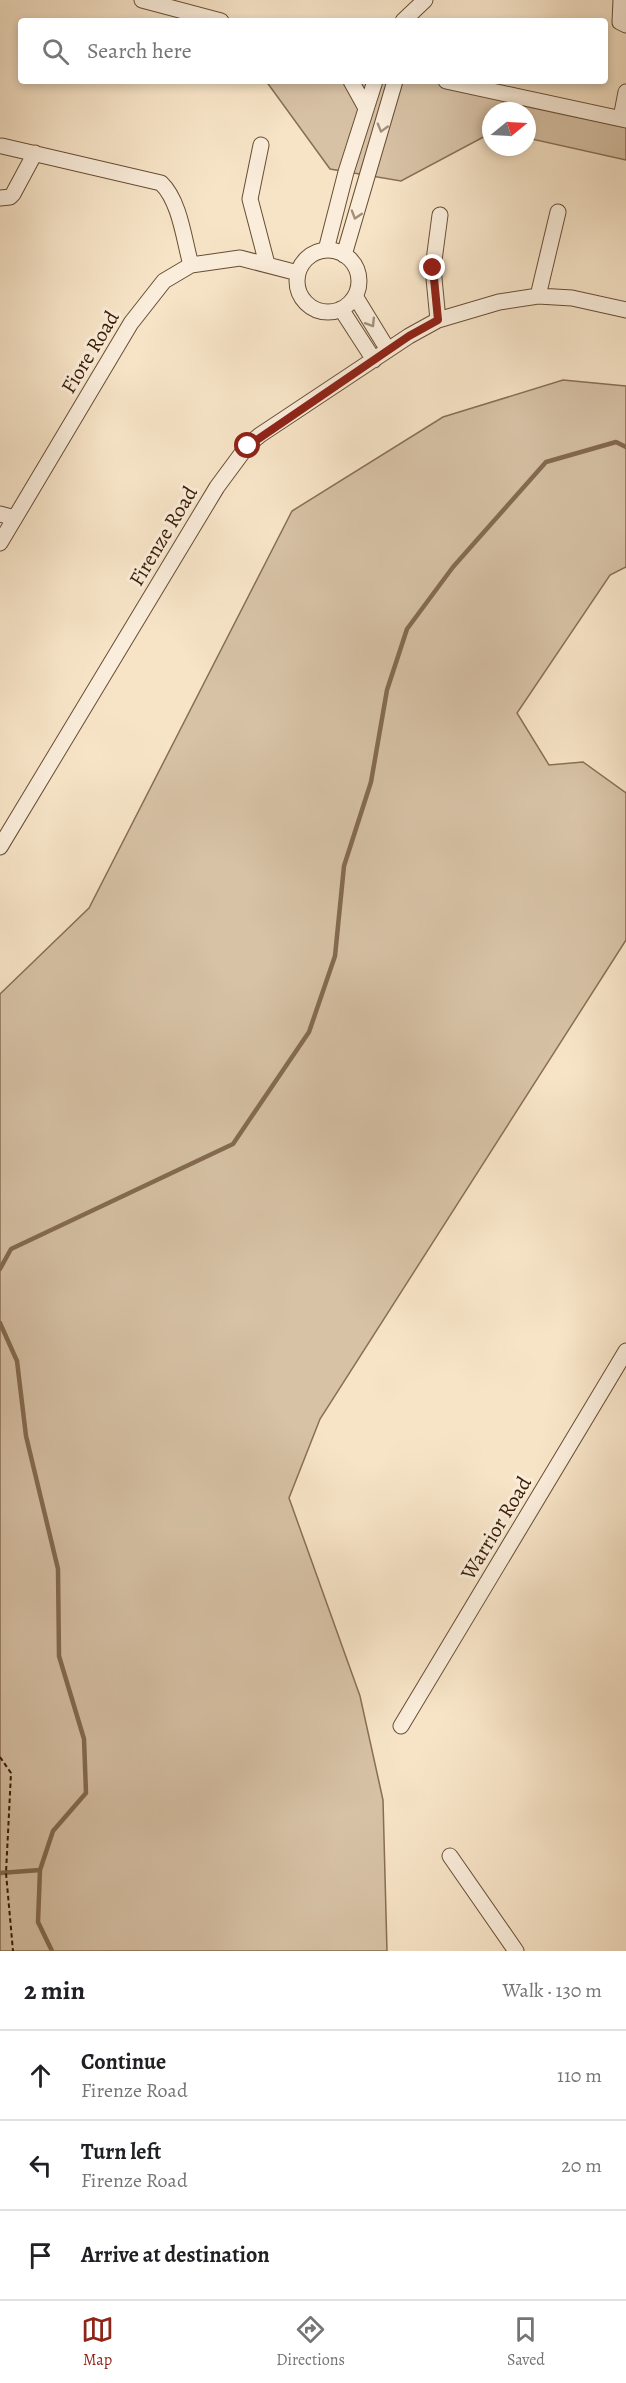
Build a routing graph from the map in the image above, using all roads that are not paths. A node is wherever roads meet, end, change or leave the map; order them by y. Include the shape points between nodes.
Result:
1 (142, 0) edge
2 (621, 0) edge
3 (210, 18) edge
4 (626, 25) edge
5 (353, 84) edge
6 (374, 84) edge
7 (394, 84) edge
8 (461, 84) edge
9 (626, 92) edge
10 (366, 108) junction
11 (623, 119) edge
12 (261, 145) dead end
13 (2, 146) dead end
14 (35, 153) junction
15 (0, 198) edge
16 (558, 212) dead end
17 (440, 215) dead end
18 (326, 250) junction
19 (344, 255) junction
20 (267, 264) junction
21 (191, 265) junction
22 (298, 273) junction
23 (355, 296) junction
24 (538, 296) junction
25 (342, 309) junction
26 (626, 310) edge
27 (438, 320) junction
28 (388, 350) junction
29 (374, 360) junction
30 (8, 516) edge
31 (0, 543) edge
32 (0, 847) edge
33 (626, 1351) edge
34 (401, 1726) dead end
35 (450, 1856) dead end
36 (516, 1951) edge

1 - 3 street
2 - 4 street via 620,22
5 - 10 street
6 - 10 street
7 -> 19 street
8 - 11 street
9 - 11 street
10 - 18 street
12 - 20 street via 250,199
13 - 14 street
14 - 15 street via 13,194
14 - 21 street via 161,183 173,202
16 - 24 street
17 - 27 street via 433,268
18 - 19 street
18 - 22 street via 308,257
19 - 23 street via 356,269
20 - 21 street, Fiore Road via 240,258
20 - 22 street, Fiore Road
21 - 30 street, Fiore Road via 164,281 131,323
22 - 25 street via 299,293 312,308 322,312
23 - 25 street
23 -> 28 street
24 - 26 street, Firenze Road via 572,298
24 - 27 street, Firenze Road via 499,302
25 - 29 street
27 - 28 street, Firenze Road
28 - 29 street, Firenze Road
29 - 32 street, Firenze Road via 260,435 237,459
30 - 31 street, Fiore Road
33 - 34 street, Warrior Road
35 - 36 street

